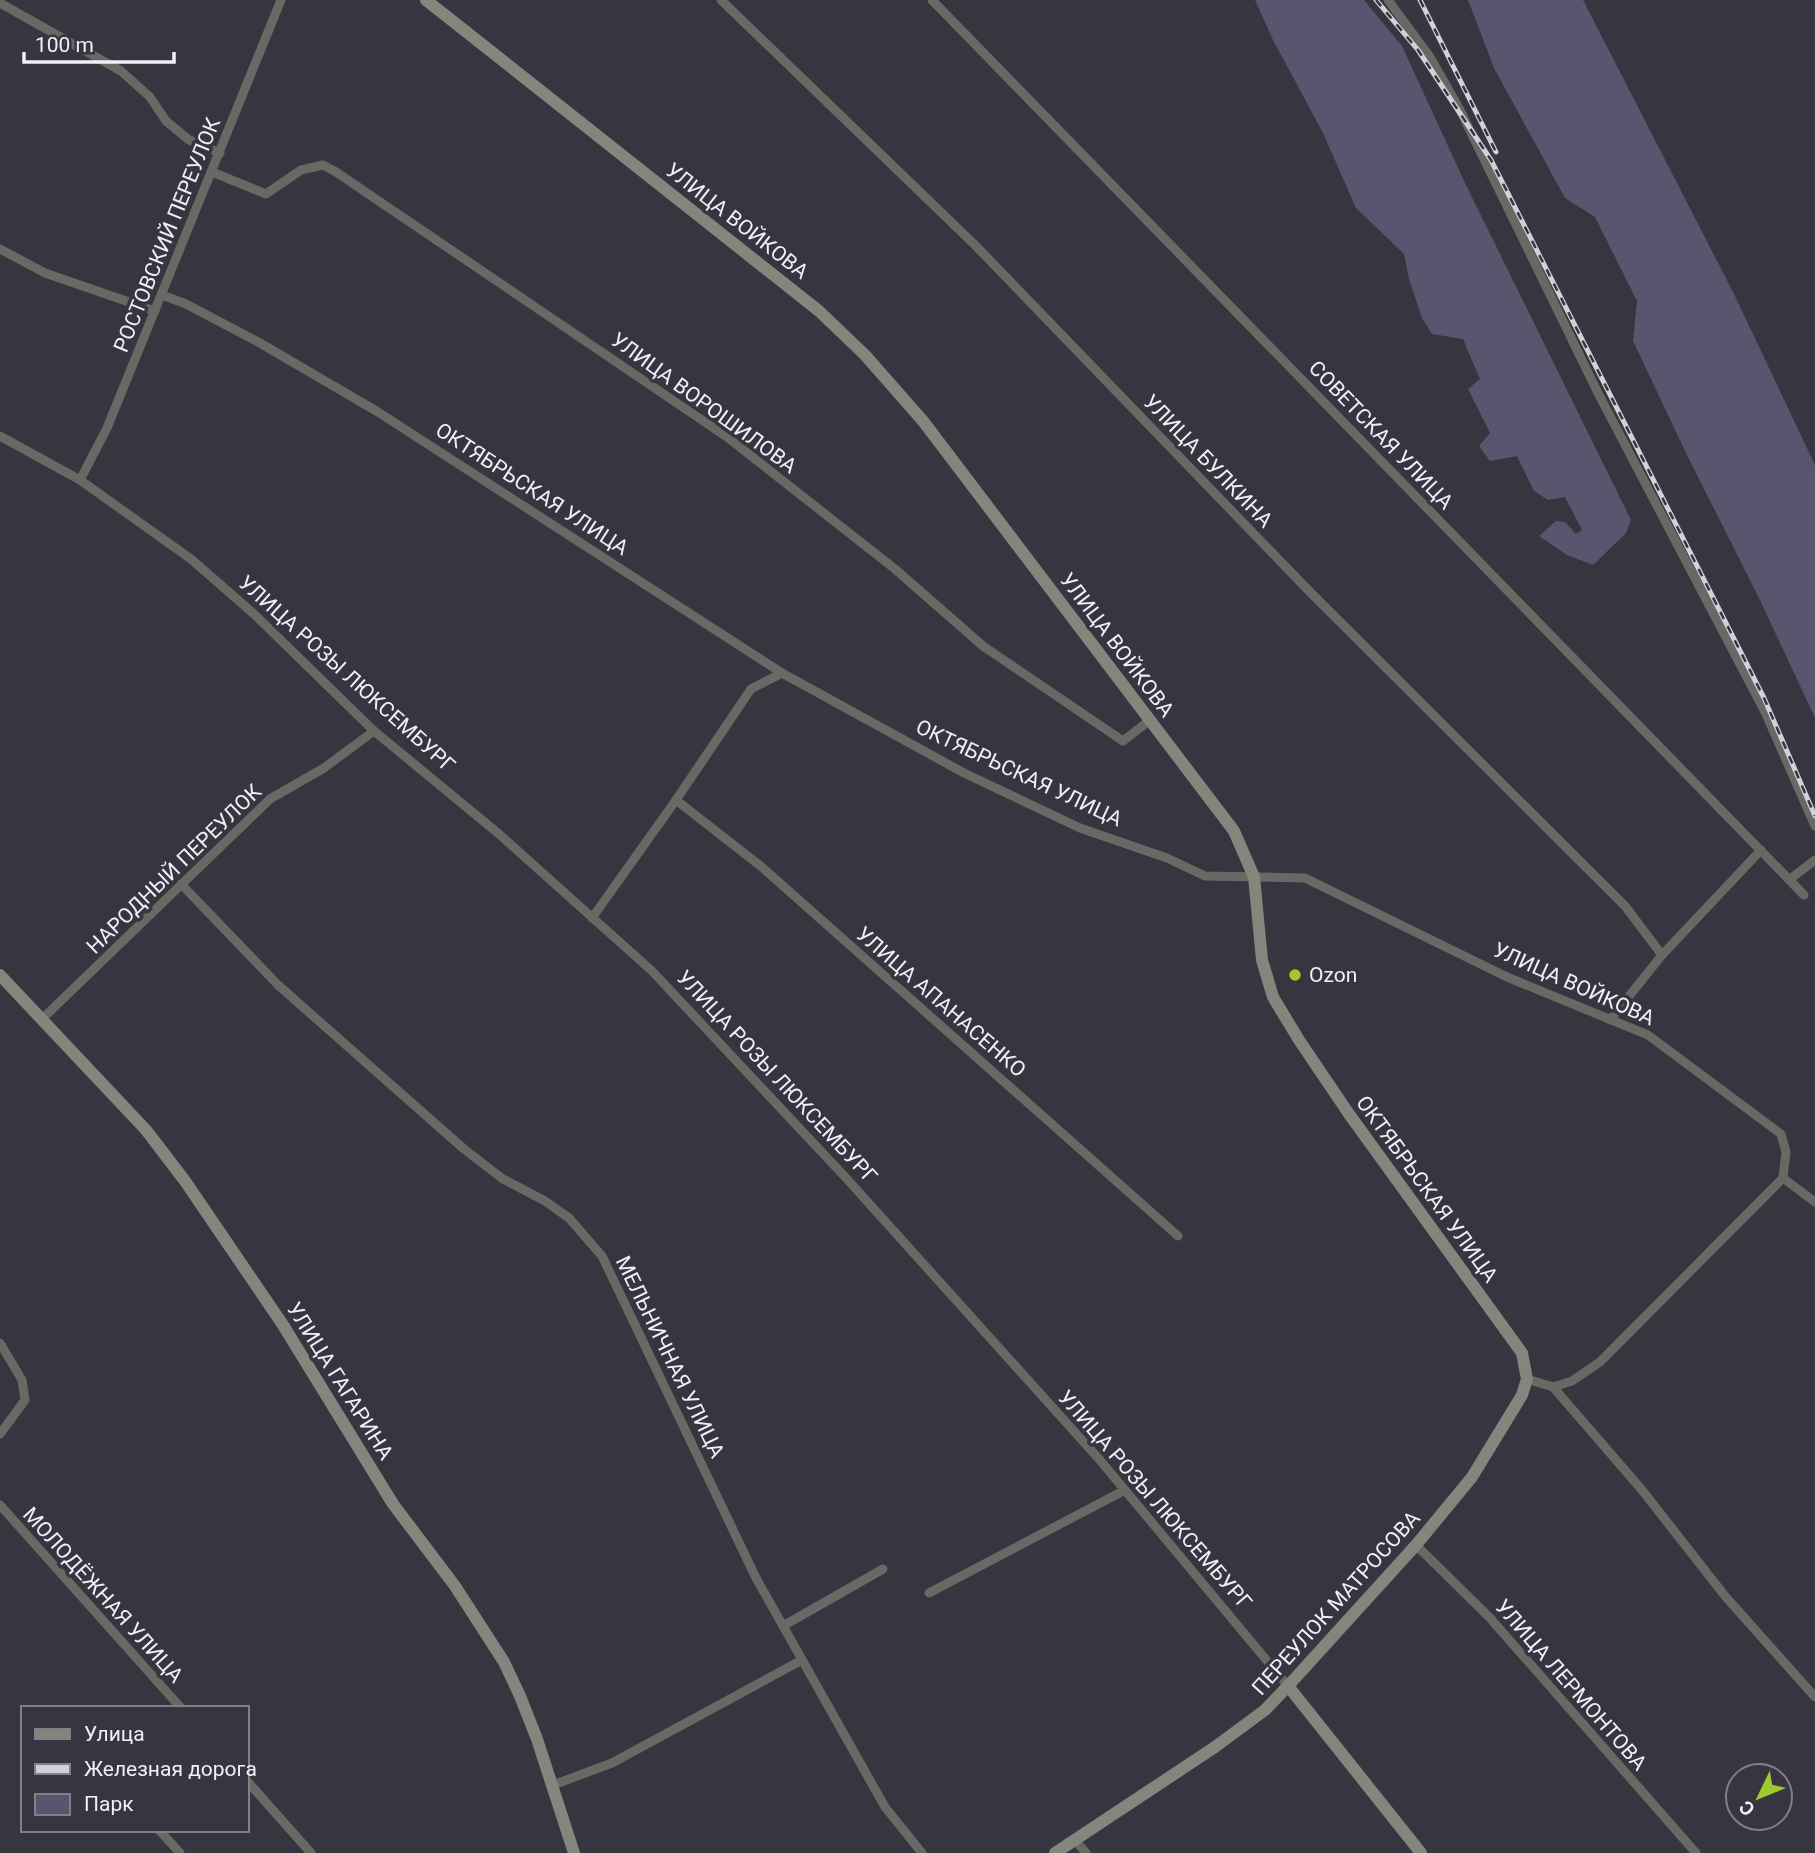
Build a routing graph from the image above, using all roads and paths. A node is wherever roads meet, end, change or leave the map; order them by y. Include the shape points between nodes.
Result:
1 (281, 0) edge
2 (426, 0) edge
3 (721, 0) edge
4 (932, 0) edge
5 (1388, 0) edge
6 (0, 3) edge
7 (220, 153) junction
8 (212, 172) junction
9 (0, 248) edge
10 (162, 295) junction
11 (155, 311) junction
12 (0, 436) edge
13 (80, 480) junction
14 (782, 673) junction
15 (1150, 720) junction
16 (374, 731) junction
17 (676, 800) junction
18 (1815, 826) edge
19 (1762, 850) junction
20 (1815, 860) edge
21 (1254, 877) junction
22 (1790, 879) junction
23 (181, 884) junction
24 (1804, 895) dead end
25 (592, 918) junction
26 (1662, 955) junction
27 (0, 975) edge
28 (41, 1020) junction
29 (1610, 1020) junction
30 (1783, 1178) junction
31 (1815, 1202) edge
32 (1178, 1236) dead end
33 (0, 1343) edge
34 (1527, 1379) junction
35 (1553, 1387) junction
36 (0, 1434) edge
37 (1125, 1490) junction
38 (0, 1505) edge
39 (1416, 1545) junction
40 (883, 1569) dead end
41 (929, 1593) dead end
42 (783, 1626) junction
43 (802, 1660) junction
44 (1288, 1686) junction
45 (1815, 1697) edge
46 (179, 1706) edge
47 (248, 1782) edge
48 (553, 1785) junction
49 (161, 1832) edge
50 (1075, 1840) junction
51 (180, 1853) edge
52 (311, 1853) edge
53 (574, 1853) edge
54 (922, 1853) edge
55 (1055, 1853) edge
56 (1086, 1853) edge
57 (1421, 1853) edge
58 (1696, 1853) edge

1 - 7 street, РОСТОВСКИЙ ПЕРЕУЛОК
2 - 15 main road, УЛИЦА ВОЙКОВА via 747,252 866,355 923,421
3 - 26 street, УЛИЦА БУЛКИНА via 976,246 1308,591 1625,906
4 - 19 street, СОВЕТСКАЯ УЛИЦА
5 - 18 street via 1430,57 1460,110 1598,393 1766,714
6 - 7 street via 121,71 150,97 173,127 189,140
7 - 8 street, РОСТОВСКИЙ ПЕРЕУЛОК
8 - 10 street, РОСТОВСКИЙ ПЕРЕУЛОК
8 - 15 street, УЛИЦА ВОРОШИЛОВА via 266,194 301,170 323,165 336,172 727,437 895,569 983,646 1123,741
9 - 11 street via 45,273
10 - 11 street, РОСТОВСКИЙ ПЕРЕУЛОК
10 - 14 street, ОКТЯБРЬСКАЯ УЛИЦА via 260,343 377,412
11 - 13 street, РОСТОВСКИЙ ПЕРЕУЛОК via 107,428
12 - 13 street, УЛИЦА РОЗЫ ЛЮКСЕМБУРГ
13 - 16 street, УЛИЦА РОЗЫ ЛЮКСЕМБУРГ via 191,559
14 - 17 street via 751,690
14 - 21 street, ОКТЯБРЬСКАЯ УЛИЦА via 964,773 1080,828 1205,876
15 - 21 main road, УЛИЦА ВОЙКОВА via 1234,831
16 - 23 street, НАРОДНЫЙ ПЕРЕУЛОК via 324,768 270,799
16 - 25 street, УЛИЦА РОЗЫ ЛЮКСЕМБУРГ
17 - 25 street
17 - 32 street, УЛИЦА АПАНАСЕНКО via 763,867
19 - 22 street, СОВЕТСКАЯ УЛИЦА
19 - 26 street
20 - 22 street
21 - 29 street, УЛИЦА ВОЙКОВА via 1305,878 1507,977
21 - 34 main road, ОКТЯБРЬСКАЯ УЛИЦА via 1262,960 1273,997 1349,1114 1522,1353
22 - 24 street, СОВЕТСКАЯ УЛИЦА
23 - 28 street, НАРОДНЫЙ ПЕРЕУЛОК
23 - 42 street, МЕЛЬНИЧНАЯ УЛИЦА via 278,985 464,1149 569,1219 602,1256
25 - 37 street, УЛИЦА РОЗЫ ЛЮКСЕМБУРГ via 652,971 847,1179
26 - 29 street
27 - 28 main road, УЛИЦА ГАГАРИНА
28 - 48 main road, УЛИЦА ГАГАРИНА via 146,1130 283,1325 393,1504 504,1662
29 - 30 street, УЛИЦА ВОЙКОВА via 1648,1035 1781,1134 1786,1152
30 - 31 street
30 - 35 street via 1600,1362 1572,1381
33 - 36 street via 22,1380 25,1400
34 - 35 street
34 - 39 main road, ПЕРЕУЛОК МАТРОСОВА via 1472,1477
35 - 45 street via 1725,1596
37 - 41 street
37 - 44 street, УЛИЦА РОЗЫ ЛЮКСЕМБУРГ
38 - 46 street, МОЛОДЁЖНАЯ УЛИЦА
39 - 44 main road, ПЕРЕУЛОК МАТРОСОВА
39 - 58 street, УЛИЦА ЛЕРМОНТОВА via 1490,1618
40 - 42 street
42 - 43 street, МЕЛЬНИЧНАЯ УЛИЦА
43 - 48 street via 612,1763
43 - 54 street, МЕЛЬНИЧНАЯ УЛИЦА via 885,1807
44 - 50 main road, ПЕРЕУЛОК МАТРОСОВА via 1265,1710 1215,1747
44 - 57 main road, УЛИЦА РОЗЫ ЛЮКСЕМБУРГ
47 - 52 street
48 - 53 main road, УЛИЦА ГАГАРИНА
49 - 51 street
50 - 55 main road, ПЕРЕУЛОК МАТРОСОВА
50 - 56 street

